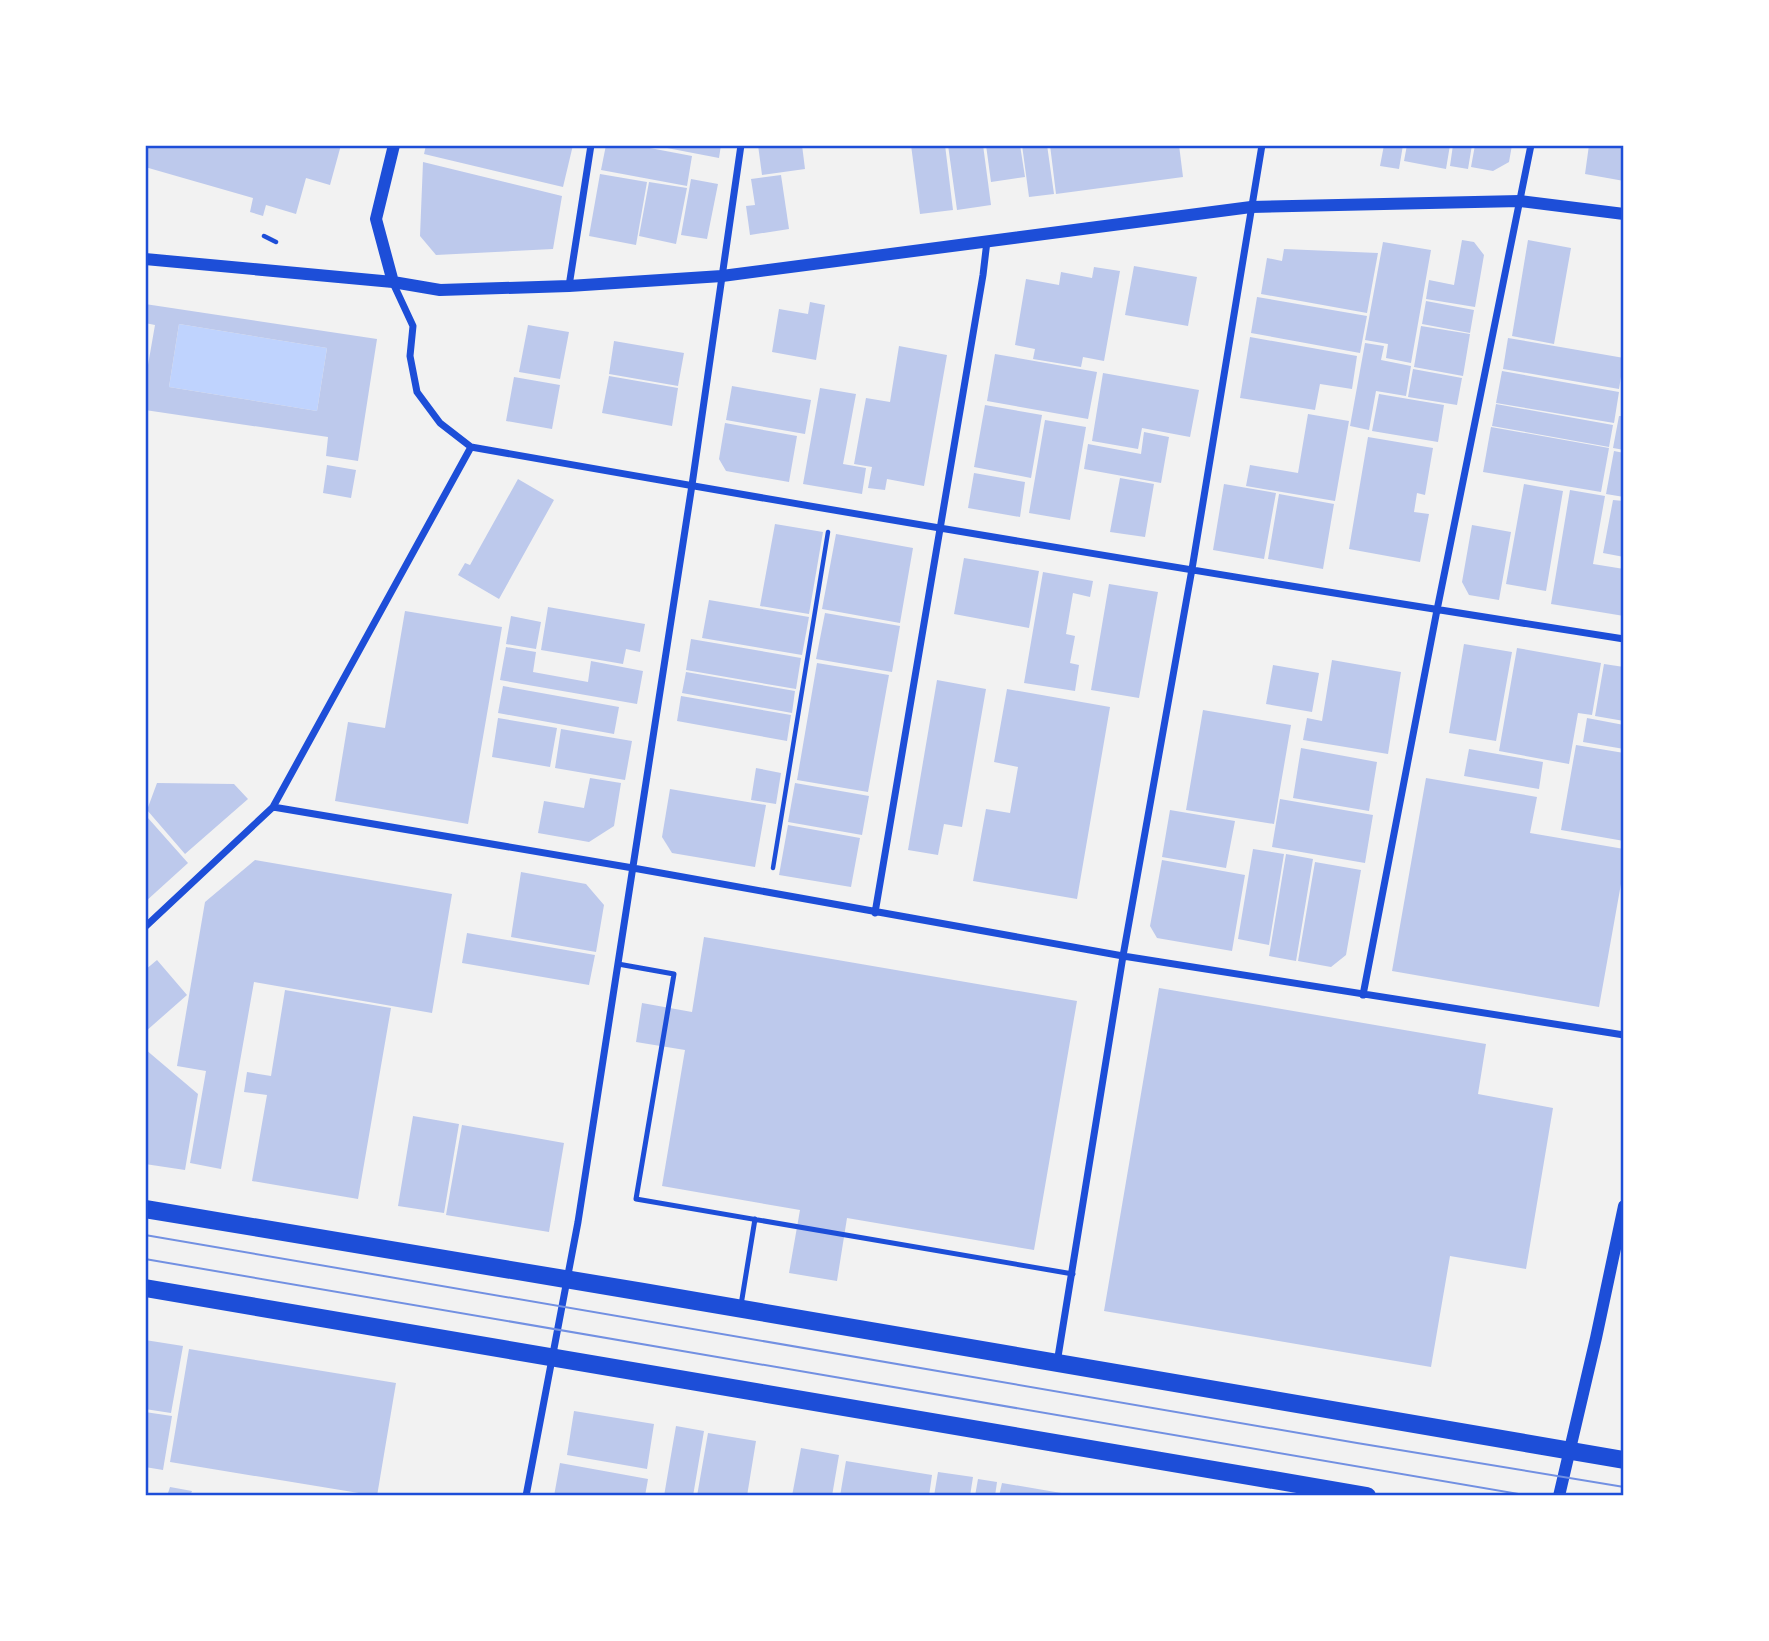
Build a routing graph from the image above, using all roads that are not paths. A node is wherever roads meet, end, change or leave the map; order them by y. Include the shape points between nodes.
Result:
1 (394, 145) edge
2 (591, 145) edge
3 (741, 145) edge
4 (1262, 145) edge
5 (1531, 145) edge
6 (1520, 201) junction
7 (1251, 207) junction
8 (1624, 214) edge
9 (987, 242) junction
10 (145, 259) edge
11 (722, 276) junction
12 (393, 282) junction
13 (569, 286) junction
14 (471, 447) junction
15 (692, 485) junction
16 (940, 528) junction
17 (1192, 569) junction
18 (1437, 610) junction
19 (1624, 639) edge
20 (273, 807) junction
21 (634, 868) junction
22 (875, 913) junction
23 (145, 927) edge
24 (1123, 956) junction
25 (618, 964) junction
26 (1363, 995) junction
27 (1624, 1035) edge
28 (1624, 1206) edge
29 (145, 1209) edge
30 (755, 1219) junction
31 (1073, 1274) junction
32 (567, 1280) junction
33 (145, 1288) edge
34 (740, 1308) junction
35 (552, 1356) junction
36 (1057, 1363) junction
37 (1570, 1451) junction
38 (1624, 1460) edge
39 (526, 1496) edge
40 (1367, 1496) edge
41 (1559, 1496) edge

1 - 12 street via 376,219
2 - 13 street
3 - 11 street
4 - 7 street
5 - 6 street
6 - 7 street
6 - 8 street
6 - 18 street
7 - 9 street
7 - 17 street
9 - 11 street
9 - 16 street
10 - 12 street
11 - 13 street
11 - 15 street
12 - 13 street via 440,290
12 - 14 street via 413,326 410,356 417,392 440,423
14 - 15 street
14 - 20 street
15 - 16 street
15 - 21 street
16 - 17 street
16 - 22 street
17 - 18 street
17 - 24 street
18 - 19 street
18 - 26 street
20 - 21 street
20 - 23 street
21 - 22 street
21 - 25 street
22 - 24 street
24 - 26 street
24 - 31 street
25 - 30 lane via 674,974 636,1199
25 - 32 street
26 - 27 street
28 - 37 street
29 - 32 main road
30 - 31 lane
30 - 34 lane
31 - 36 street
32 - 34 main road
32 - 35 street
33 - 35 main road
34 - 36 main road
35 - 39 street
35 - 40 main road
36 - 37 main road
37 - 38 main road
37 - 41 street

